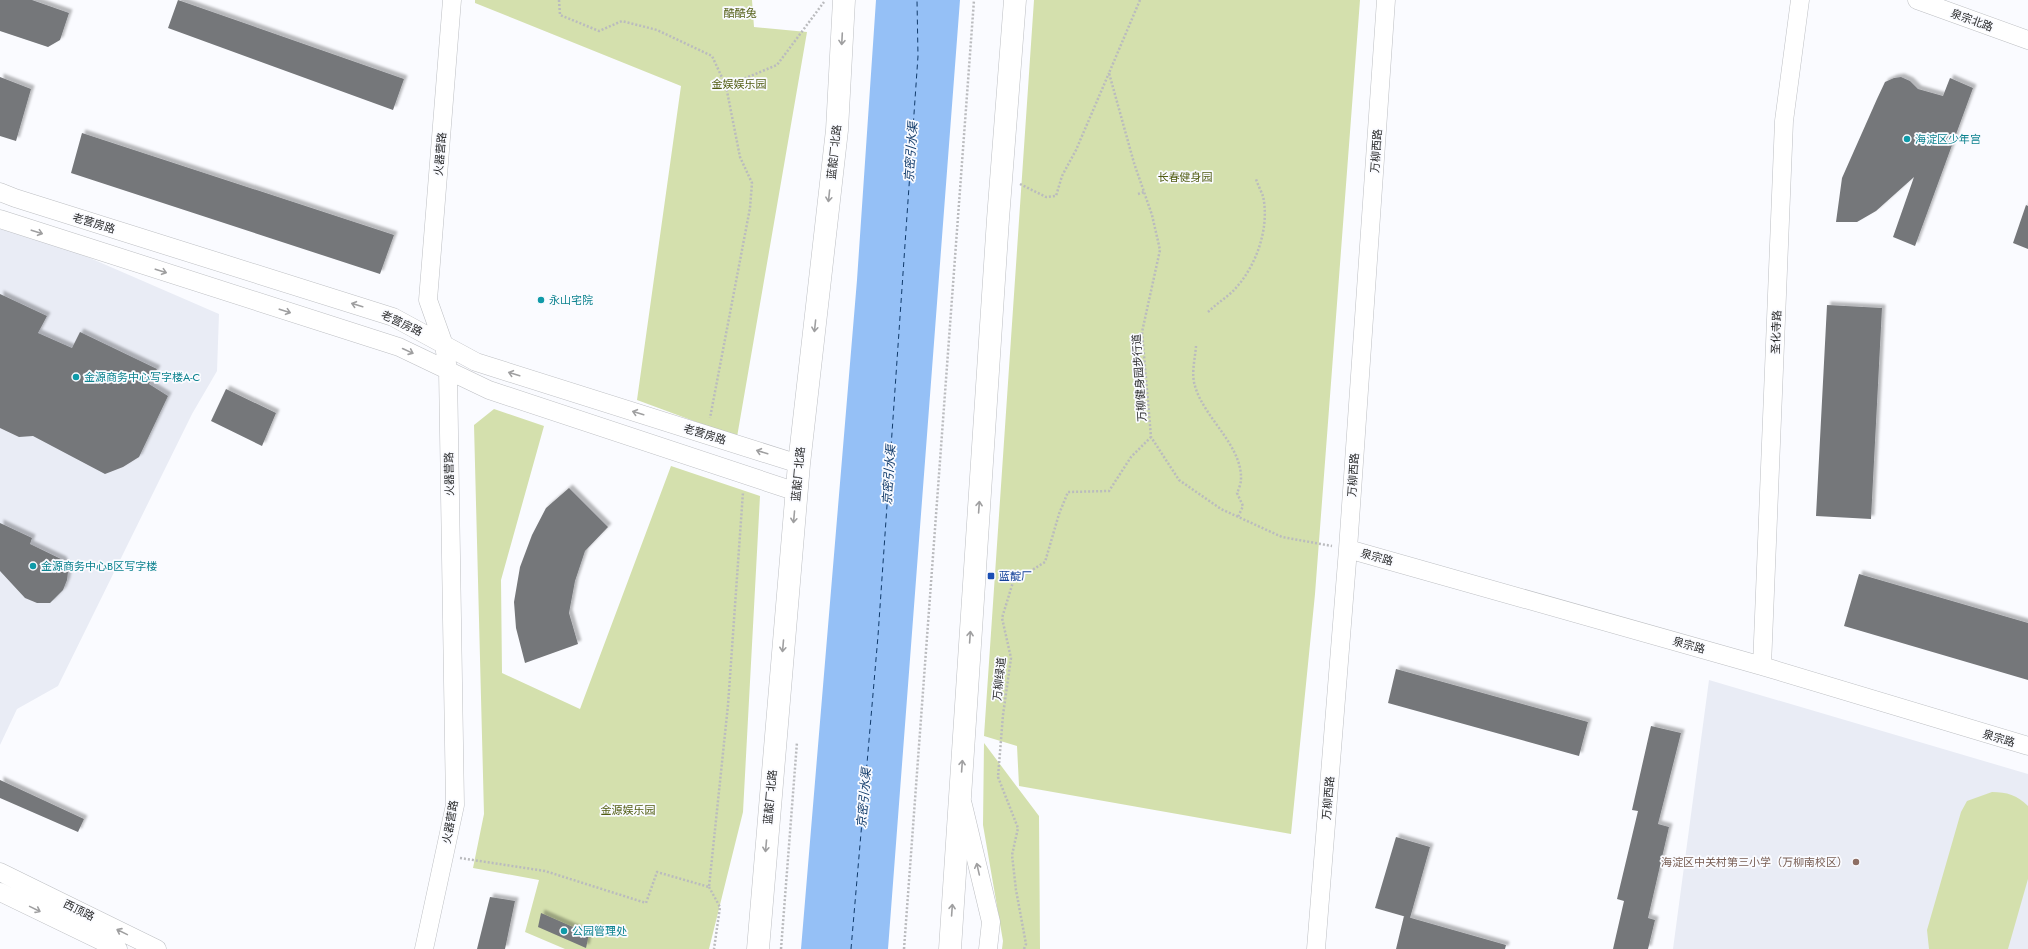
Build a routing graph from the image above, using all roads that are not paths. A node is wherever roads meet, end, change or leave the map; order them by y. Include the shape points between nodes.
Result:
1 (452, 0) edge
2 (844, 0) edge
3 (1015, 0) edge
4 (1386, 0) edge
5 (1800, 0) edge
6 (1917, 0) edge
7 (2028, 40) edge
8 (0, 192) edge
9 (0, 219) edge
10 (444, 345) junction
11 (448, 370) junction
12 (799, 464) junction
13 (797, 492) junction
14 (1348, 548) junction
15 (1762, 666) junction
16 (2028, 746) edge
17 (960, 790) junction
18 (0, 872) edge
19 (0, 892) edge
20 (118, 949) edge
21 (157, 949) edge
22 (424, 949) edge
23 (758, 949) edge
24 (950, 949) edge
25 (988, 949) edge
26 (1316, 949) edge

1 - 10 street, 火器营路 via 428,300
2 -> 12 highway, 蓝靛厂北路 via 837,130
17 -> 3 highway
4 - 14 street, 万柳西路
5 - 15 street, 圣化寺路 via 1784,121
6 - 7 street, 泉宗北路
10 -> 8 street, 老营房路 via 393,317
9 -> 11 street, 老营房路 via 399,347
10 - 11 street, 火器营路
12 -> 10 street, 老营房路 via 476,362
11 - 13 street, 老营房路 via 489,390
11 - 22 street, 火器营路 via 455,806
12 - 13 highway, 蓝靛厂北路
13 -> 23 highway, 蓝靛厂北路
14 - 15 street, 泉宗路
14 - 26 street, 万柳西路
15 - 16 street, 泉宗路
24 -> 17 highway
25 -> 17 street via 990,922
21 -> 18 street, 西顶路
19 -> 20 street, 西顶路

